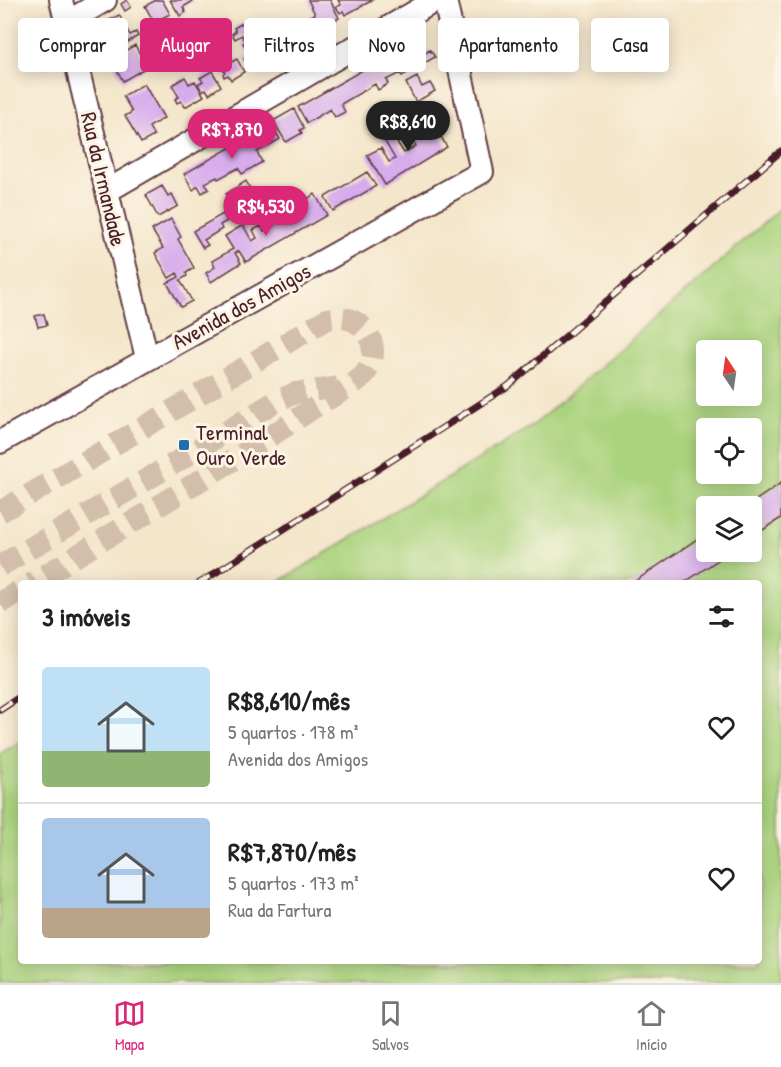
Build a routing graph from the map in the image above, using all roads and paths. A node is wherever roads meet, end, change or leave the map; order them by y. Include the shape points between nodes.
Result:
1 (61, 0) edge
2 (105, 0) edge
3 (436, 0) edge
4 (445, 0) edge
5 (65, 18) edge
6 (74, 18) edge
7 (78, 72) edge
8 (106, 191) junction
9 (147, 358) junction
10 (0, 442) edge

1 - 5 street, Rua da Irmandade
2 - 6 street
3 - 8 street
4 - 9 street, Avenida dos Amigos via 482,172
7 - 8 street, Rua da Irmandade
8 - 9 street, Rua da Irmandade
9 - 10 street, Avenida dos Amigos

